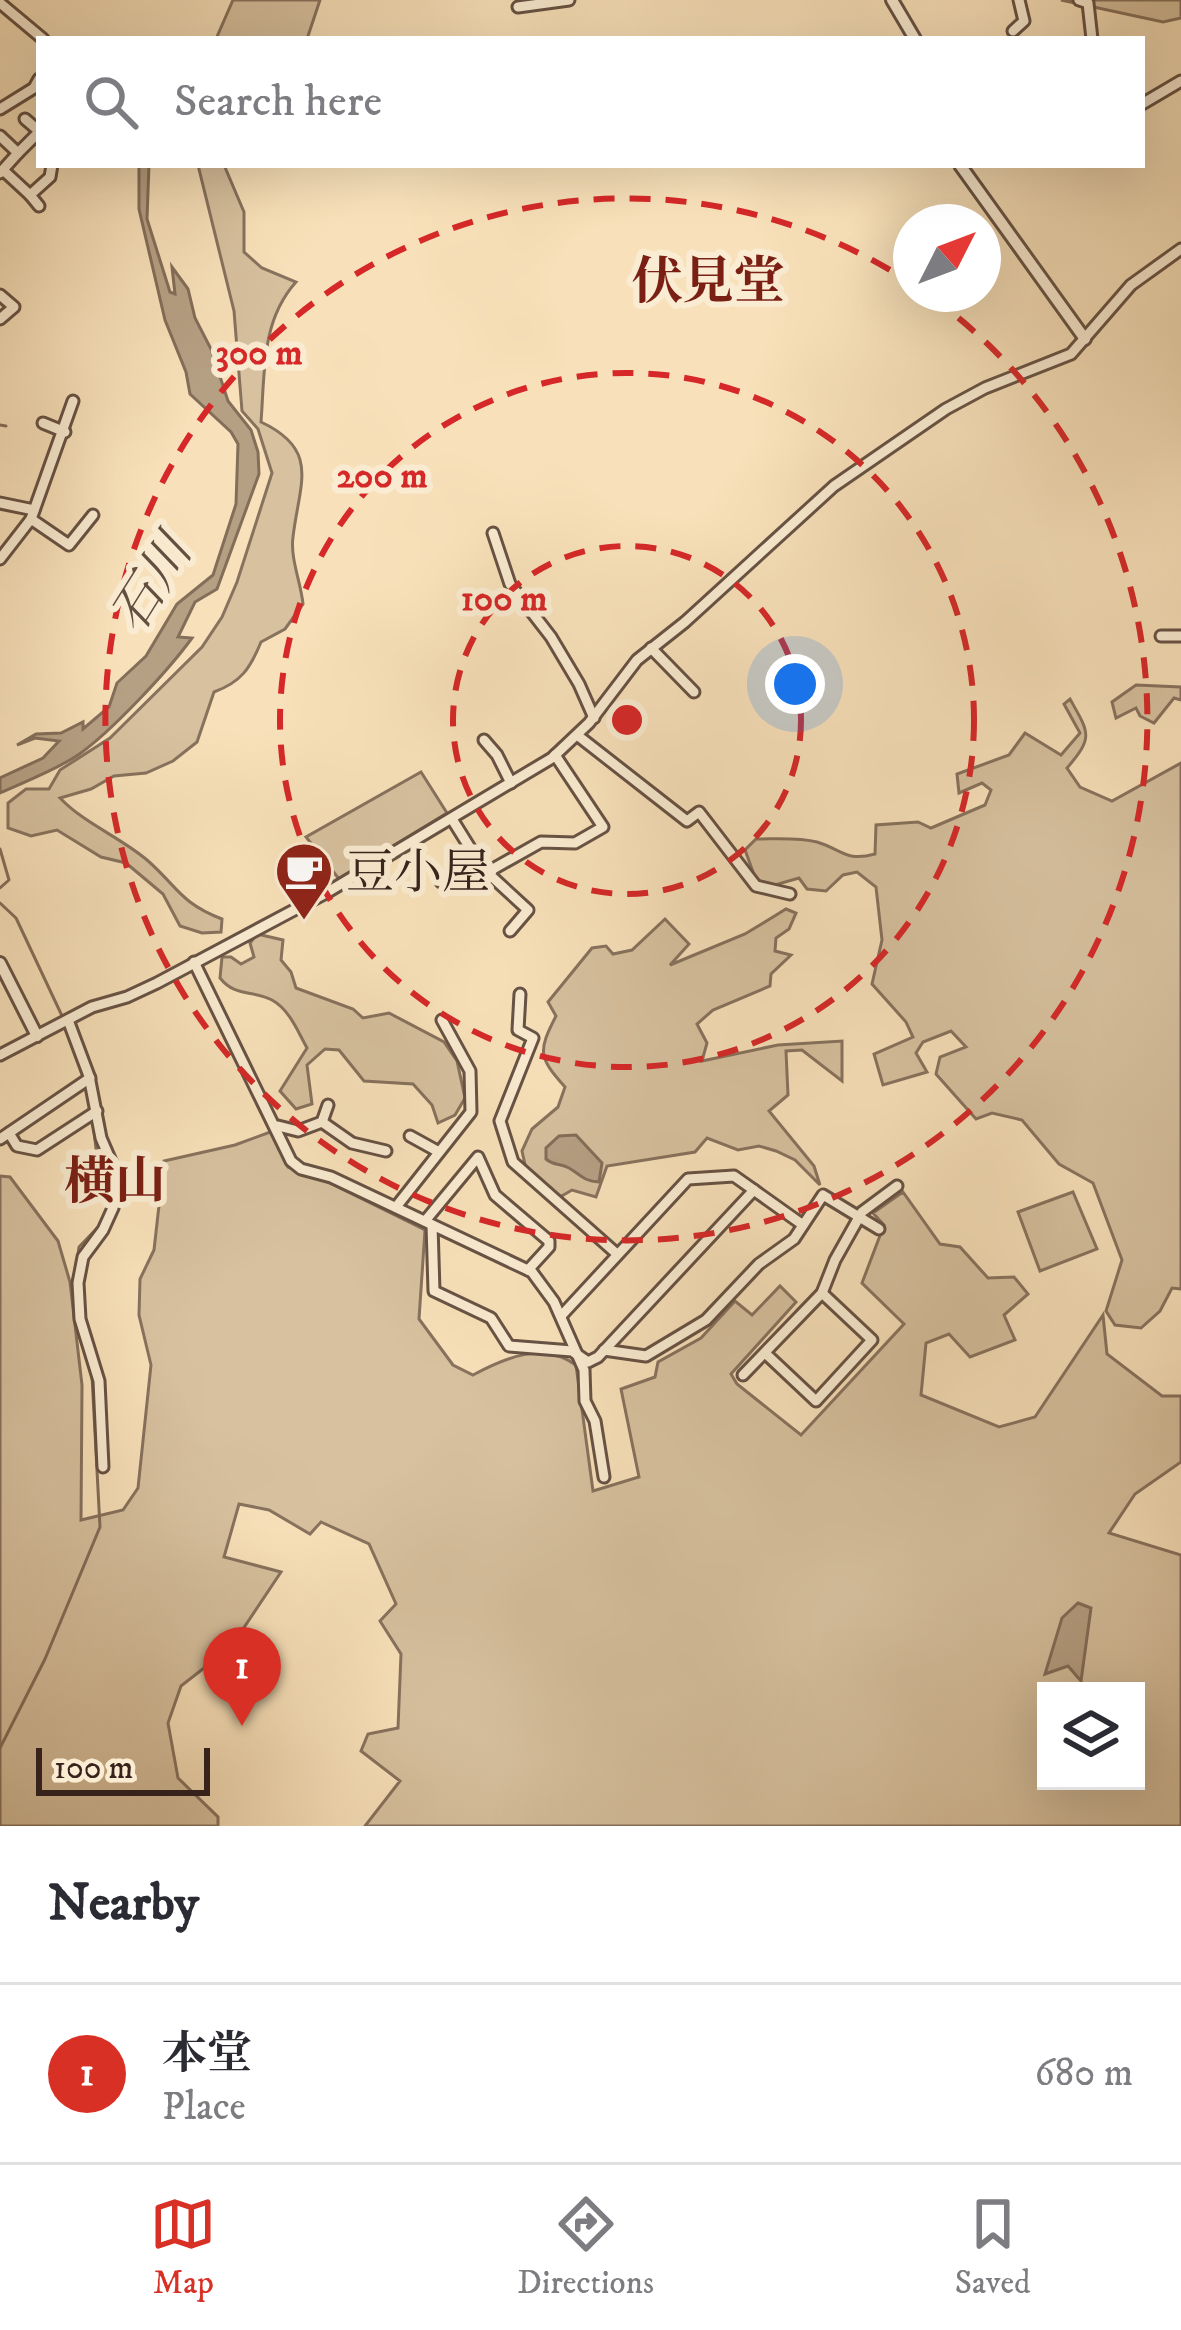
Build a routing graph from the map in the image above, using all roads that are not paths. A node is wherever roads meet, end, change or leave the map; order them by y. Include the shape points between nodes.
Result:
1 (569, 0) edge
2 (892, 0) edge
3 (1019, 0) edge
4 (1079, 0) edge
5 (8, 4) edge
6 (518, 7) dead end
7 (1013, 31) dead end
8 (40, 36) edge
9 (913, 36) edge
10 (1092, 36) edge
11 (1181, 81) edge
12 (36, 87) edge
13 (1145, 102) edge
14 (0, 109) edge
15 (25, 118) dead end
16 (36, 128) edge
17 (36, 134) edge
18 (0, 136) edge
19 (18, 153) junction
20 (52, 168) edge
21 (962, 168) edge
22 (1, 171) edge
23 (30, 195) junction
24 (39, 206) dead end
25 (1181, 249) edge
26 (0, 295) edge
27 (0, 319) edge
28 (1085, 339) junction
29 (73, 401) dead end
30 (43, 423) dead end
31 (65, 432) junction
32 (0, 503) edge
33 (32, 515) junction
34 (93, 515) dead end
35 (493, 533) dead end
36 (0, 559) edge
37 (1161, 636) dead end
38 (1181, 636) edge
39 (651, 648) junction
40 (694, 692) dead end
41 (594, 718) junction
42 (577, 735) junction
43 (484, 740) dead end
44 (555, 755) junction
45 (511, 783) junction
46 (452, 819) junction
47 (441, 882) dead end
48 (790, 894) dead end
49 (510, 931) dead end
50 (194, 962) junction
51 (0, 963) edge
52 (520, 994) dead end
53 (68, 1020) junction
54 (442, 1020) dead end
55 (37, 1036) junction
56 (0, 1055) edge
57 (90, 1078) junction
58 (328, 1105) dead end
59 (97, 1111) junction
60 (322, 1123) junction
61 (277, 1126) junction
62 (4, 1136) edge
63 (410, 1136) dead end
64 (386, 1151) dead end
65 (439, 1152) junction
66 (897, 1186) dead end
67 (754, 1190) junction
68 (395, 1207) junction
69 (859, 1217) junction
70 (429, 1223) junction
71 (803, 1226) junction
72 (878, 1229) dead end
73 (617, 1254) junction
74 (528, 1270) junction
75 (822, 1293) junction
76 (560, 1316) junction
77 (604, 1350) junction
78 (765, 1353) junction
79 (579, 1355) junction
80 (743, 1375) dead end
81 (103, 1467) dead end
82 (604, 1477) dead end

1 - 6 street
2 - 9 street
3 - 7 street via 1024,21
4 - 10 street via 1088,3
5 - 8 street
11 - 13 street
12 - 14 street
15 - 16 street
17 - 19 street
18 - 19 street
19 - 22 street
20 - 23 street
21 - 28 street
22 - 23 street
23 - 24 street
25 - 28 street via 1142,274
26 - 27 street via 14,307
28 - 39 street via 1064,358 985,388 872,457
29 - 31 street
30 - 31 street
31 - 33 street
32 - 33 street
33 - 34 street via 69,545
33 - 36 street
35 - 41 street via 510,584 551,637
37 - 38 street
39 - 40 street
39 - 41 street
41 - 42 street
42 - 44 street
42 - 48 street via 686,820 699,812 756,886
43 - 45 street
44 - 45 street
44 - 49 street via 604,826 575,843 541,842 493,869 490,875 528,910
45 - 46 street
46 - 47 street via 476,856
46 - 50 street
50 - 53 street
50 - 61 street
51 - 55 street
52 - 73 street via 518,1030 533,1037 500,1120 513,1162
53 - 55 street
53 - 57 street
54 - 65 street via 470,1071 472,1094 471,1112
55 - 56 street
57 - 59 street
57 - 62 street
58 - 60 street
59 - 62 street via 37,1150
59 - 81 street via 118,1190 77,1282 99,1382
60 - 61 street via 298,1131
60 - 64 street via 352,1143
61 - 68 street via 301,1169
63 - 65 street
65 - 68 street
66 - 69 street
67 - 71 street
67 - 73 street via 734,1176 688,1179
67 - 77 street
68 - 70 street
69 - 71 street via 823,1195
69 - 72 street
69 - 75 street
70 - 74 street
70 - 74 street via 478,1157 495,1195 550,1241
70 - 79 street via 434,1291 491,1318 509,1346
71 - 77 street via 673,1342 646,1356
73 - 76 street
74 - 76 street
75 - 78 street
75 - 78 street via 872,1340 816,1401
76 - 79 street
77 - 79 street via 588,1362
78 - 80 street
79 - 82 street

